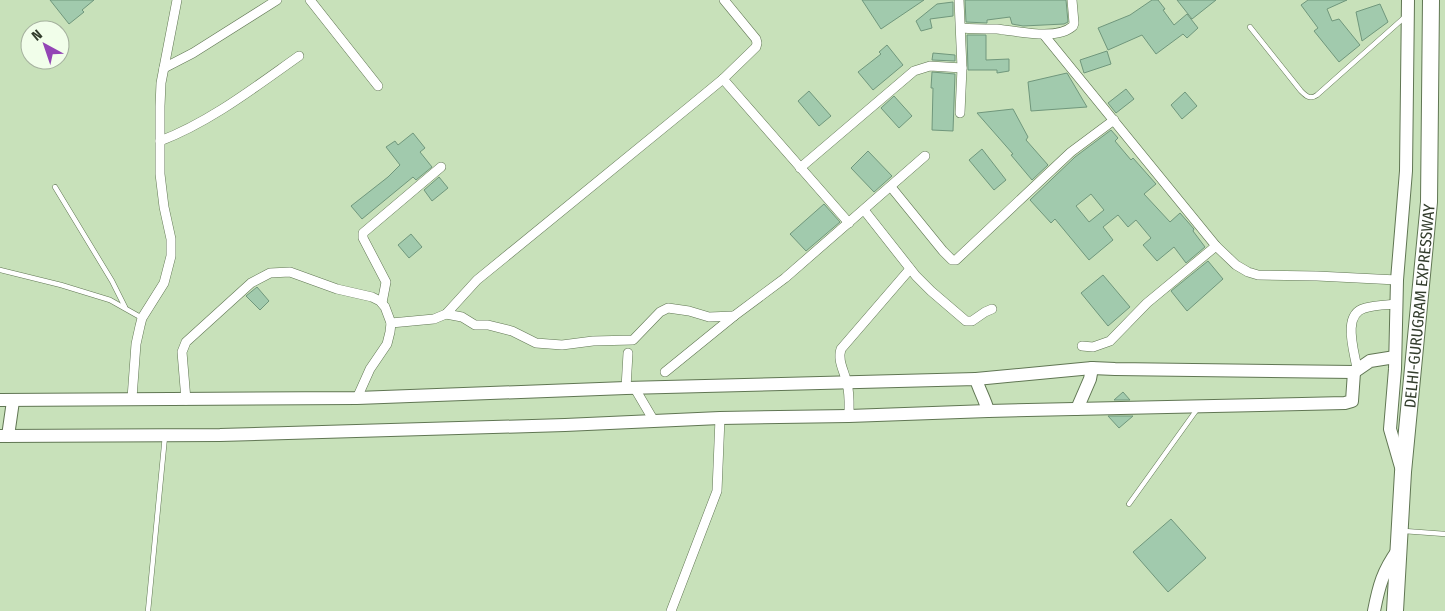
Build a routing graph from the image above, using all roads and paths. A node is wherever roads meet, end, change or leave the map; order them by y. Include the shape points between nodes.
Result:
1 (177, 0) edge
2 (277, 0) edge
3 (310, 0) edge
4 (724, 0) edge
5 (959, 0) edge
6 (1072, 0) edge
7 (1408, 0) edge
8 (1431, 0) edge
9 (1407, 16) junction
10 (1250, 27) dead end
11 (962, 28) junction
12 (1044, 35) junction
13 (299, 56) dead end
14 (164, 68) junction
15 (962, 68) junction
16 (723, 79) junction
17 (378, 86) dead end
18 (960, 113) dead end
19 (1114, 120) junction
20 (160, 141) junction
21 (926, 156) dead end
22 (441, 167) dead end
23 (800, 168) junction
24 (55, 187) dead end
25 (891, 187) junction
26 (864, 210) junction
27 (849, 223) junction
28 (1216, 246) junction
29 (910, 269) junction
30 (0, 270) edge
31 (1397, 280) junction
32 (382, 303) junction
33 (1397, 304) junction
34 (125, 308) junction
35 (992, 309) dead end
36 (446, 314) junction
37 (734, 316) junction
38 (142, 318) junction
39 (391, 323) junction
40 (633, 340) junction
41 (619, 341) junction
42 (1082, 346) dead end
43 (628, 353) junction
44 (1395, 357) junction
45 (1092, 368) junction
46 (1356, 371) junction
47 (665, 372) dead end
48 (976, 378) junction
49 (847, 383) junction
50 (630, 388) junction
51 (132, 398) junction
52 (357, 398) junction
53 (0, 400) edge
54 (13, 400) junction
55 (186, 400) junction
56 (1199, 407) junction
57 (1077, 409) junction
58 (988, 411) junction
59 (849, 416) junction
60 (720, 418) junction
61 (654, 421) junction
62 (165, 435) junction
63 (4, 436) edge
64 (1403, 472) junction
65 (1129, 504) dead end
66 (1400, 530) junction
67 (1445, 534) edge
68 (1398, 550) junction
69 (148, 611) edge
70 (671, 611) edge
71 (1374, 611) edge
72 (1395, 611) edge

1 - 14 street
2 - 14 street
3 - 17 street
4 - 16 street via 757,43 756,48
5 - 11 street
6 - 12 street via 1073,26 1066,31
7 - 9 street
8 - 64 highway, DELHI-GURUGRAM EXPRESSWAY via 1429,202
9 - 10 lane via 1311,97 1301,91
9 - 31 street via 1406,171
11 - 12 street
11 - 15 street
12 - 19 street
13 - 20 street via 212,115
14 - 20 street
15 - 18 street
15 - 23 street via 930,66 914,71
16 - 23 street
16 - 36 street via 477,280
19 - 25 street via 1071,152 956,260 943,251
19 - 28 street
20 - 38 street via 160,174 171,256 164,283
21 - 25 street
22 - 32 street via 363,233 362,238 386,282
23 - 27 street
24 - 34 lane
25 - 26 street
26 - 27 street
26 - 29 street
27 - 37 street via 785,278
28 - 31 street via 1236,265 1258,275
28 - 42 street via 1148,303 1110,341 1093,347
29 - 35 street via 967,322
29 - 49 street via 841,349
30 - 34 lane via 110,300
31 - 33 street
32 - 39 street
32 - 55 street via 290,272 262,276 186,342 182,352
33 - 44 street
33 - 46 street via 1362,308 1356,313 1350,328
34 - 38 lane
36 - 39 street via 434,319
36 - 41 street via 462,317 475,325 512,331 536,342 562,345 593,340
37 - 40 street via 709,317 689,310 668,308
37 - 47 street
38 - 51 street via 136,344
39 - 52 street via 386,344
40 - 41 street
40 - 43 street
41 - 43 street
43 - 50 street
44 - 46 street via 1370,361
44 - 64 street via 1390,429
45 - 46 street
45 - 48 street
45 - 57 street
46 - 56 street via 1352,401 1346,403
48 - 49 street
48 - 58 street
49 - 50 street
49 - 59 street
50 - 52 street
50 - 61 street
51 - 54 street
51 - 55 street
52 - 55 street
53 - 54 street
54 - 63 street
56 - 57 street
56 - 65 lane
57 - 58 street
58 - 59 street
59 - 60 street
60 - 61 street
60 - 70 street via 717,491
61 - 62 street
62 - 63 street
62 - 69 lane
64 - 66 highway, DELHI-GURUGRAM EXPRESSWAY
66 - 67 lane
66 - 68 highway, DELHI-GURUGRAM EXPRESSWAY
68 - 71 street via 1379,586
68 - 72 highway, DELHI-GURUGRAM EXPRESSWAY

